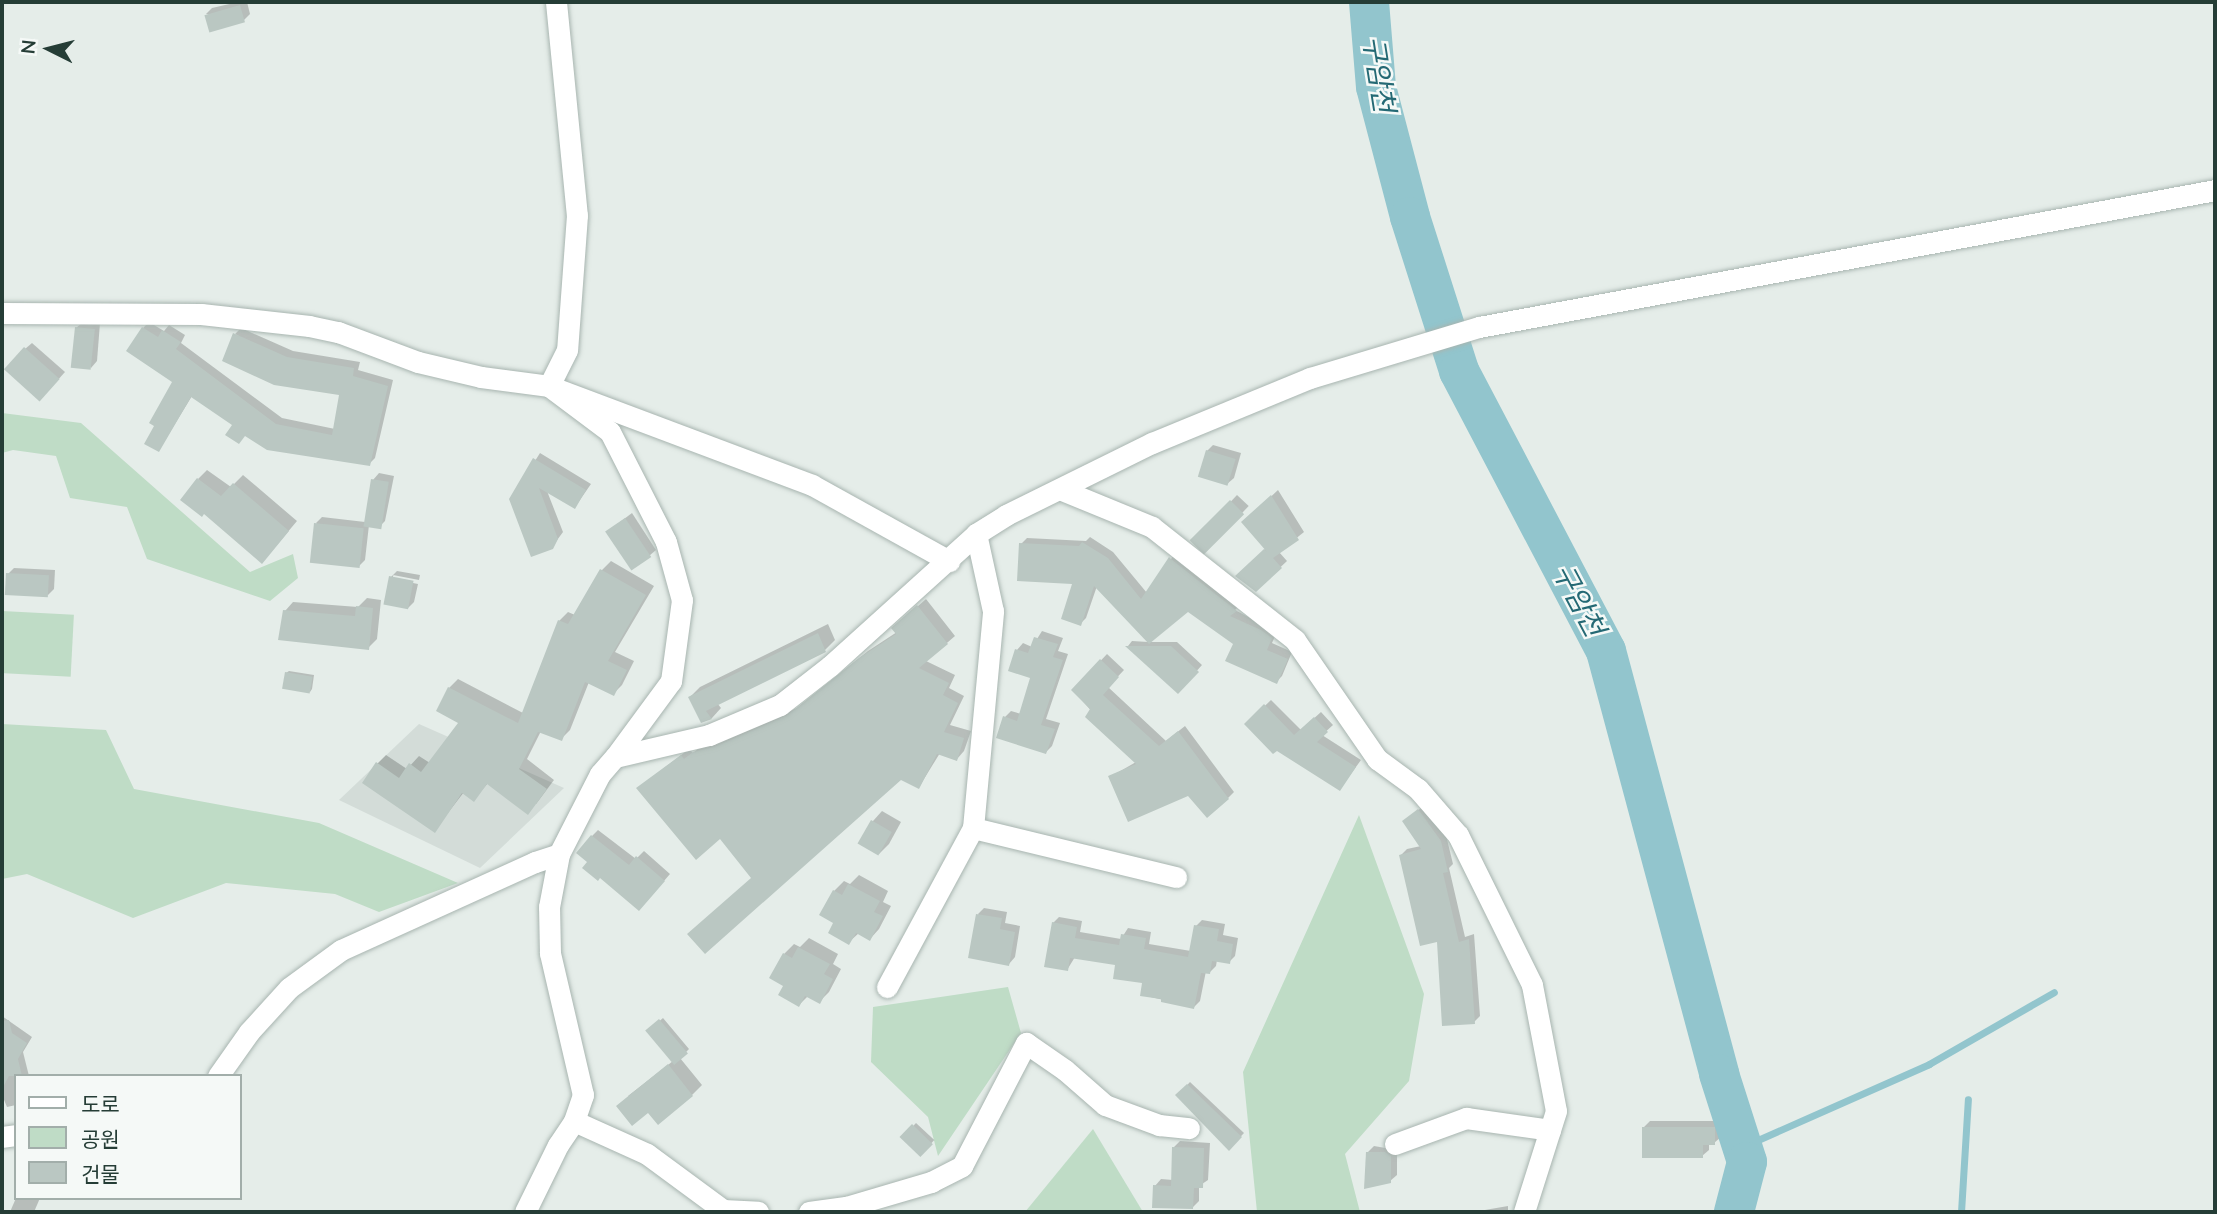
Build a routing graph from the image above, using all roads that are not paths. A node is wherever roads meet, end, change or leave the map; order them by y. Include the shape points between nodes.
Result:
1 (556, 2) edge
2 (2215, 190) edge
3 (2, 313) edge
4 (549, 386) junction
5 (1062, 490) junction
6 (976, 534) junction
7 (949, 561) junction
8 (615, 757) junction
9 (973, 828) junction
10 (559, 854) junction
11 (1175, 877) dead end
12 (887, 987) dead end
13 (220, 1074) edge
14 (574, 1121) junction
15 (1189, 1128) dead end
16 (1550, 1130) junction
17 (1395, 1144) dead end
18 (525, 1212) edge
19 (758, 1212) edge
20 (809, 1212) edge
21 (1524, 1212) edge

1 - 4 street via 577,215 567,350
2 - 5 street via 1479,327 1310,378 1152,443
3 - 4 street via 201,314 309,326 431,365
4 - 7 street via 812,485
4 - 8 street via 610,432 666,542 682,600 671,681
5 - 6 street
5 - 16 street via 1152,527 1295,640 1377,759 1418,789 1458,835 1532,985 1556,1111
6 - 7 street
6 - 9 street via 993,611
7 - 8 street via 780,705 709,735
8 - 10 street via 600,774
9 - 11 street
9 - 12 street
10 - 13 street via 341,950 289,988 249,1032
10 - 14 street via 549,907 550,953 583,1095
14 - 18 street
14 - 19 street via 647,1154 723,1210
15 - 20 street via 1159,1125 1105,1105 1026,1043 962,1166 931,1182 846,1207
16 - 17 street via 1466,1118
16 - 21 street

